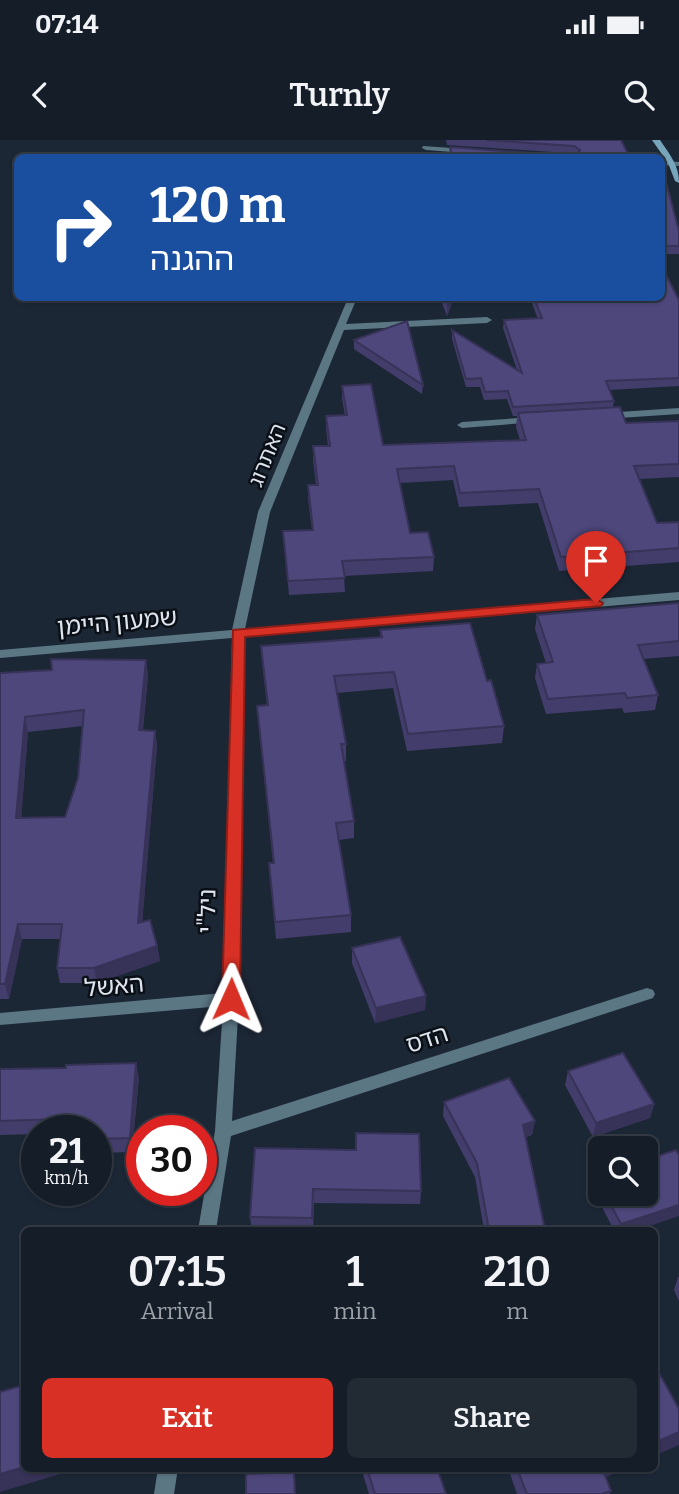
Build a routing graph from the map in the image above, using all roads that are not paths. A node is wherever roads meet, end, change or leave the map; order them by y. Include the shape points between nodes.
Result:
1 (656, 140) edge
2 (423, 144) edge
3 (476, 152) edge
4 (676, 164) edge
5 (679, 181) edge
6 (351, 301) edge
7 (487, 320) dead end
8 (340, 327) junction
9 (679, 411) edge
10 (598, 416) edge
11 (544, 420) edge
12 (462, 425) dead end
13 (679, 596) edge
14 (238, 633) junction
15 (0, 653) edge
16 (647, 994) dead end
17 (231, 999) junction
18 (0, 1018) edge
19 (223, 1130) junction
20 (207, 1227) edge
21 (167, 1472) edge
22 (164, 1494) edge

1 - 4 street
2 - 3 street
4 - 5 street
6 - 8 street, האתרוג
7 - 8 street
8 - 14 street, האתרוג via 264,512
9 - 10 street
11 - 12 street
13 - 14 street, שמעון היימן
14 - 15 street, שמעון היימן
14 - 17 street, ניל"י
16 - 19 street, הדס
17 - 18 street, האשל
17 - 19 street, ניל"י
19 - 20 street, ניל"י
21 - 22 street

